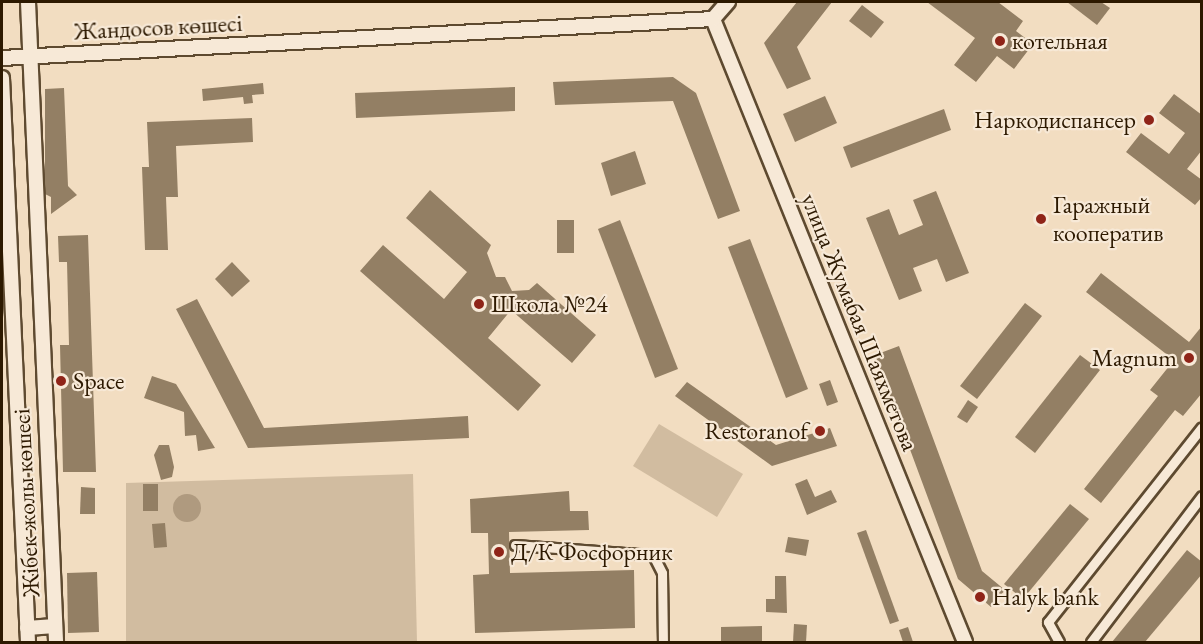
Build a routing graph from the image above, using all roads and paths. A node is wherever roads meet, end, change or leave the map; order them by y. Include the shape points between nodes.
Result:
1 (28, 2) edge
2 (728, 2) edge
3 (713, 19) junction
4 (30, 56) junction
5 (2, 58) edge
6 (2, 78) edge
7 (1202, 427) edge
8 (1202, 496) edge
9 (515, 545) dead end
10 (55, 626) junction
11 (27, 628) junction
12 (28, 642) edge
13 (56, 642) edge
14 (663, 642) edge
15 (964, 642) edge
16 (1059, 642) edge
17 (1091, 642) edge

1 - 4 street, Жібек жолы көшесі
2 - 3 street
3 - 4 street, Жандосов көшесі
3 - 15 street, улица Жумабая Шаяхметова
4 - 5 street, Жандосов көшесі
4 - 10 street, Жібек жолы көшесі
6 - 11 street, Жібек жолы көшесі
7 - 16 street via 1048,622
8 - 17 street
9 - 14 street via 653,555 662,573
10 - 11 street
10 - 13 street, Жібек жолы көшесі
11 - 12 street, Жібек жолы көшесі

